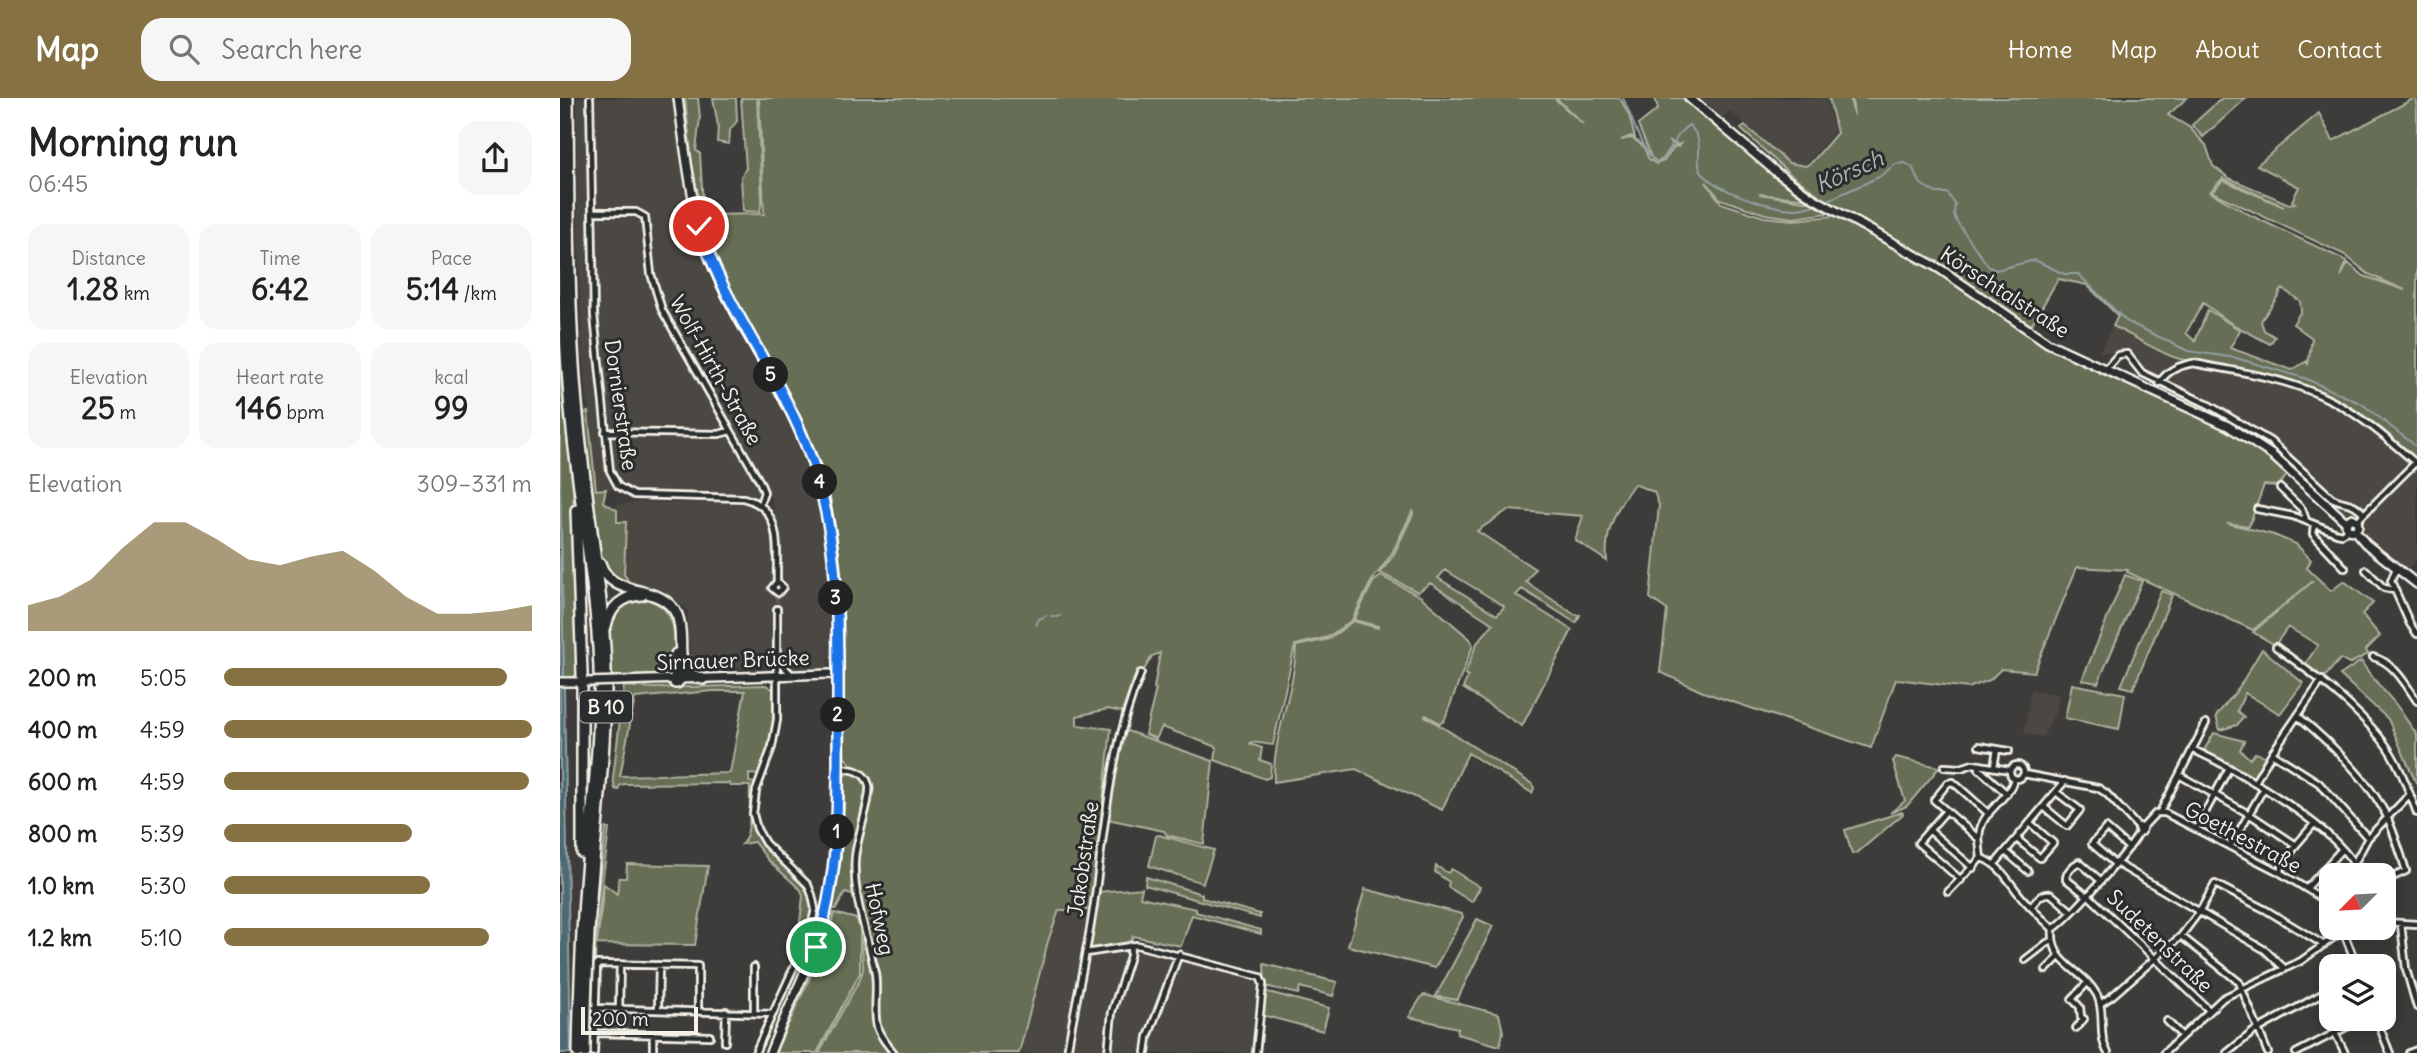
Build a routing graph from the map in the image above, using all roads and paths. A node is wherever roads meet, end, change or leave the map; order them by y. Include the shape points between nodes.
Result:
1 (561, 98) edge
2 (568, 98) edge
3 (590, 98) edge
4 (678, 98) edge
5 (1689, 98) edge
6 (593, 212) junction
7 (2105, 371) junction
8 (2159, 383) junction
9 (730, 431) junction
10 (605, 432) junction
11 (2416, 463) edge
12 (578, 480) junction
13 (2280, 488) dead end
14 (760, 505) junction
15 (2257, 509) dead end
16 (2364, 514) junction
17 (2306, 521) junction
18 (2357, 521) joint
19 (2314, 524) junction
20 (2349, 528) junction
21 (594, 544) junction
22 (2345, 568) dead end
23 (2396, 569) junction
24 (2366, 570) dead end
25 (777, 582) dead end
26 (2417, 584) edge
27 (2394, 590) junction
28 (776, 609) tunnel mouth
29 (2417, 634) edge
30 (605, 643) junction
31 (2276, 647) dead end
32 (838, 657) junction
33 (2373, 657) dead end
34 (777, 660) junction
35 (682, 662) junction
36 (1141, 673) dead end
37 (795, 676) junction
38 (838, 676) junction
39 (766, 677) junction
40 (825, 677) junction
41 (703, 679) junction
42 (777, 679) junction
43 (2322, 680) junction
44 (677, 681) junction
45 (560, 682) edge
46 (580, 682) junction
47 (838, 691) junction
48 (2417, 701) edge
49 (2298, 716) junction
50 (2206, 723) dead end
51 (1979, 746) dead end
52 (1997, 749) junction
53 (2192, 749) junction
54 (2009, 751) dead end
55 (2272, 753) junction
56 (1980, 765) junction
57 (1944, 767) dead end
58 (1994, 767) junction
59 (839, 768) junction
60 (2228, 768) junction
61 (2010, 770) junction
62 (2024, 774) junction
63 (2179, 775) junction
64 (2014, 779) junction
65 (2065, 780) junction
66 (2255, 782) junction
67 (2264, 788) junction
68 (2056, 792) junction
69 (2007, 794) junction
70 (2410, 794) junction
71 (2214, 796) junction
72 (2044, 807) junction
73 (1946, 811) junction
74 (2160, 812) junction
75 (2417, 813) edge
76 (1989, 814) junction
77 (2249, 814) junction
78 (2387, 817) junction
79 (2031, 823) junction
80 (2314, 824) junction
81 (2140, 829) junction
82 (2196, 829) junction
83 (1929, 830) junction
84 (2368, 838) junction
85 (1979, 839) junction
86 (2017, 839) junction
87 (2295, 845) junction
88 (2230, 847) junction
89 (2129, 848) junction
90 (2341, 850) junction
91 (2006, 852) junction
92 (1981, 858) junction
93 (2115, 863) junction
94 (2355, 863) joint
95 (1994, 865) junction
96 (1973, 868) junction
97 (2028, 871) dead end
98 (2279, 872) junction
99 (2396, 876) edge
100 (1961, 880) junction
101 (2100, 880) junction
102 (2307, 888) junction
103 (1948, 892) dead end
104 (2088, 896) junction
105 (2319, 896) edge
106 (2031, 907) junction
107 (2200, 911) junction
108 (2073, 912) junction
109 (2396, 923) edge
110 (582, 924) junction
111 (2401, 924) junction
112 (2417, 924) edge
113 (2053, 929) junction
114 (2181, 936) junction
115 (2330, 940) edge
116 (2053, 941) junction
117 (1131, 945) junction
118 (2324, 945) junction
119 (1086, 953) junction
120 (1179, 954) junction
121 (2059, 957) junction
122 (2156, 959) junction
123 (2025, 960) dead end
124 (620, 964) junction
125 (659, 965) junction
126 (754, 967) dead end
127 (2046, 970) dead end
128 (2285, 970) junction
129 (2087, 982) junction
130 (2242, 989) junction
131 (2319, 996) edge
132 (2100, 1004) junction
133 (2417, 1007) edge
134 (594, 1008) junction
135 (619, 1008) junction
136 (658, 1009) junction
137 (698, 1010) junction
138 (2209, 1010) junction
139 (726, 1011) junction
140 (753, 1011) junction
141 (773, 1014) junction
142 (752, 1021) dead end
143 (2167, 1021) dead end
144 (2076, 1027) dead end
145 (2260, 1030) junction
146 (2339, 1031) edge
147 (2381, 1031) edge
148 (594, 1033) junction
149 (2335, 1033) junction
150 (653, 1035) junction
151 (710, 1036) dead end
152 (2182, 1036) junction
153 (725, 1042) dead end
154 (2417, 1050) edge
155 (2304, 1051) edge
156 (578, 1053) edge
157 (585, 1053) edge
158 (594, 1053) edge
159 (653, 1053) edge
160 (755, 1053) edge
161 (769, 1053) edge
162 (894, 1053) edge
163 (1067, 1053) edge
164 (1108, 1053) edge
165 (1146, 1053) edge
166 (1256, 1053) edge
167 (2108, 1053) edge
168 (2164, 1053) edge
169 (2227, 1053) edge
170 (2268, 1053) edge
171 (2296, 1053) edge
172 (2345, 1053) edge
173 (2390, 1053) edge
174 (2409, 1053) edge

1 - 12 highway, B 10 via 565,337
2 - 21 highway, B 10 via 573,349
3 - 6 street, Dornierstraße
4 - 32 main road via 691,189 709,255 736,315 790,409 821,485 833,548
5 - 7 main road, Körschtalstraße via 1813,198 1940,269 2048,343
6 - 9 street, Wolf-Hirth-Straße via 636,212 645,217 651,274 662,310
6 - 10 street, Dornierstraße via 594,314
7 - 8 street via 2118,355 2127,354 2142,373
7 - 20 main road, Körschtalstraße via 2210,416 2253,441
8 - 11 street via 2178,366 2193,363 2294,385 2370,424
8 - 16 street via 2209,405 2270,441 2332,498 2354,503
9 - 10 street
9 - 14 street, Wolf-Hirth-Straße via 761,483
10 - 14 street, Dornierstraße via 610,471 628,493 743,498
11 - 16 street
12 - 46 highway
12 - 110 highway, B 10 via 599,679
13 - 17 street via 2302,509
14 - 25 street via 775,527
15 - 17 street
16 - 18 street
17 - 19 street
18 - 20 main road via 2358,526
19 - 20 street via 2340,534
19 - 22 street via 2313,534
20 - 23 main road, Körschtalstraße
21 - 30 highway, B 10
21 - 35 highway via 611,582 655,596 671,607 680,624
23 - 26 main road, Körschtalstraße
23 - 27 street via 2391,576
24 - 27 street via 2386,589
27 - 29 street
28 - 34 street
30 - 44 highway via 607,621 618,604 632,596 655,598 668,609 675,624
30 - 157 highway, B 10 via 605,734
31 - 43 street
32 - 38 main road
32 - 40 main road
33 - 48 street via 2394,670
34 - 37 street
34 - 39 street
34 - 42 street
35 - 41 highway via 690,674
35 - 44 highway
36 - 119 street, Jakobstraße via 1123,721 1109,786
37 - 40 main road, Sirnauer Brücke
37 - 42 main road, Sirnauer Brücke
38 - 40 main road, Sirnauer Brücke
38 - 47 main road
39 - 41 main road, Sirnauer Brücke
39 - 42 main road, Sirnauer Brücke
40 - 42 main road, Sirnauer Brücke
40 - 47 main road
41 - 44 main road, Sirnauer Brücke
42 - 44 main road, Sirnauer Brücke
42 - 141 street via 775,735 756,791 754,817 765,844 808,885 815,909 810,932
43 - 49 street
43 - 70 street via 2383,741
44 - 46 main road, Sirnauer Brücke, bridge
45 - 46 main road, Sirnauer Brücke
46 - 110 highway
47 - 59 main road
49 - 55 street
49 - 78 street via 2347,762
50 - 53 street
51 - 52 street
52 - 54 street
52 - 58 street
53 - 60 street
53 - 63 street
55 - 66 street
55 - 84 street via 2319,783
56 - 57 street
56 - 58 street
56 - 69 street
58 - 61 street
59 - 161 main road via 836,849 827,907 809,965
59 - 162 street, Hofweg via 858,771 869,785 856,846 855,888 876,976 877,1027
60 - 66 street
60 - 71 street
61 - 62 street via 2018,765
61 - 64 street
62 - 64 street
62 - 65 street
63 - 71 street
63 - 74 street
64 - 69 street
65 - 68 street
65 - 81 street via 2106,793
66 - 67 street
67 - 77 street
67 - 80 street
68 - 72 street
68 - 72 street via 2080,810 2067,826
69 - 76 street
70 - 75 street
70 - 78 street
71 - 77 street
71 - 82 street
72 - 79 street
73 - 76 street via 1934,800 1953,782
73 - 83 street
73 - 85 street
74 - 81 street, Goethestraße
74 - 82 street, Goethestraße
76 - 85 street
77 - 87 street
77 - 88 street
78 - 84 street
78 - 99 street via 2406,872
79 - 86 street
79 - 86 street via 2053,843 2040,858
80 - 87 street
80 - 90 street
81 - 89 street, Goethestraße
82 - 88 street, Goethestraße
83 - 96 street
83 - 100 street via 1918,843
84 - 94 street
85 - 92 street
86 - 91 street
87 - 98 street
88 - 98 street, Goethestraße
89 - 93 street, Goethestraße
89 - 93 street via 2106,828 2092,844
90 - 94 street
90 - 102 street
91 - 95 street
91 - 97 street
92 - 95 street
92 - 96 street
93 - 101 street, Goethestraße
93 - 107 street
95 - 106 street
96 - 100 street
98 - 102 street, Goethestraße
100 - 103 street
101 - 104 street, Goethestraße
101 - 104 street, Sudetenstraße via 2078,863 2067,874
102 - 105 street, Goethestraße
104 - 108 street, Goethestraße
104 - 122 street, Sudetenstraße
106 - 108 street via 2046,893
106 - 113 street
107 - 114 street
107 - 118 street via 2215,884
107 - 128 street via 2265,950
108 - 113 street, Goethestraße
109 - 111 street
110 - 156 highway, B 10
111 - 112 street
111 - 133 street via 2406,970
113 - 116 street
114 - 122 street
114 - 130 street via 2234,976
115 - 118 street
116 - 121 street
116 - 123 street
117 - 119 street
117 - 120 street
117 - 164 street via 1112,1012
118 - 128 street
119 - 163 street, Jakobstraße
120 - 165 street
120 - 166 street via 1262,979
121 - 127 street
121 - 129 street
122 - 132 street
122 - 138 street, Sudetenstraße
124 - 125 street
124 - 134 street via 596,964
124 - 135 street
125 - 136 street
125 - 137 street via 698,966
126 - 140 street
128 - 130 street
129 - 132 street
129 - 144 street via 2072,999 2081,1007 2084,1019
130 - 138 street
130 - 145 street
131 - 145 street
132 - 167 street
134 - 135 street
134 - 148 street
135 - 136 street
136 - 137 street
137 - 139 street
138 - 152 street
139 - 140 street
139 - 153 street
140 - 141 street
140 - 142 street
141 - 160 street
143 - 152 street
145 - 169 street
145 - 170 street
146 - 149 street
147 - 173 street
148 - 150 street
148 - 158 street
149 - 155 street
149 - 172 street
150 - 151 street
150 - 159 street
152 - 168 street
154 - 174 street
155 - 171 street

